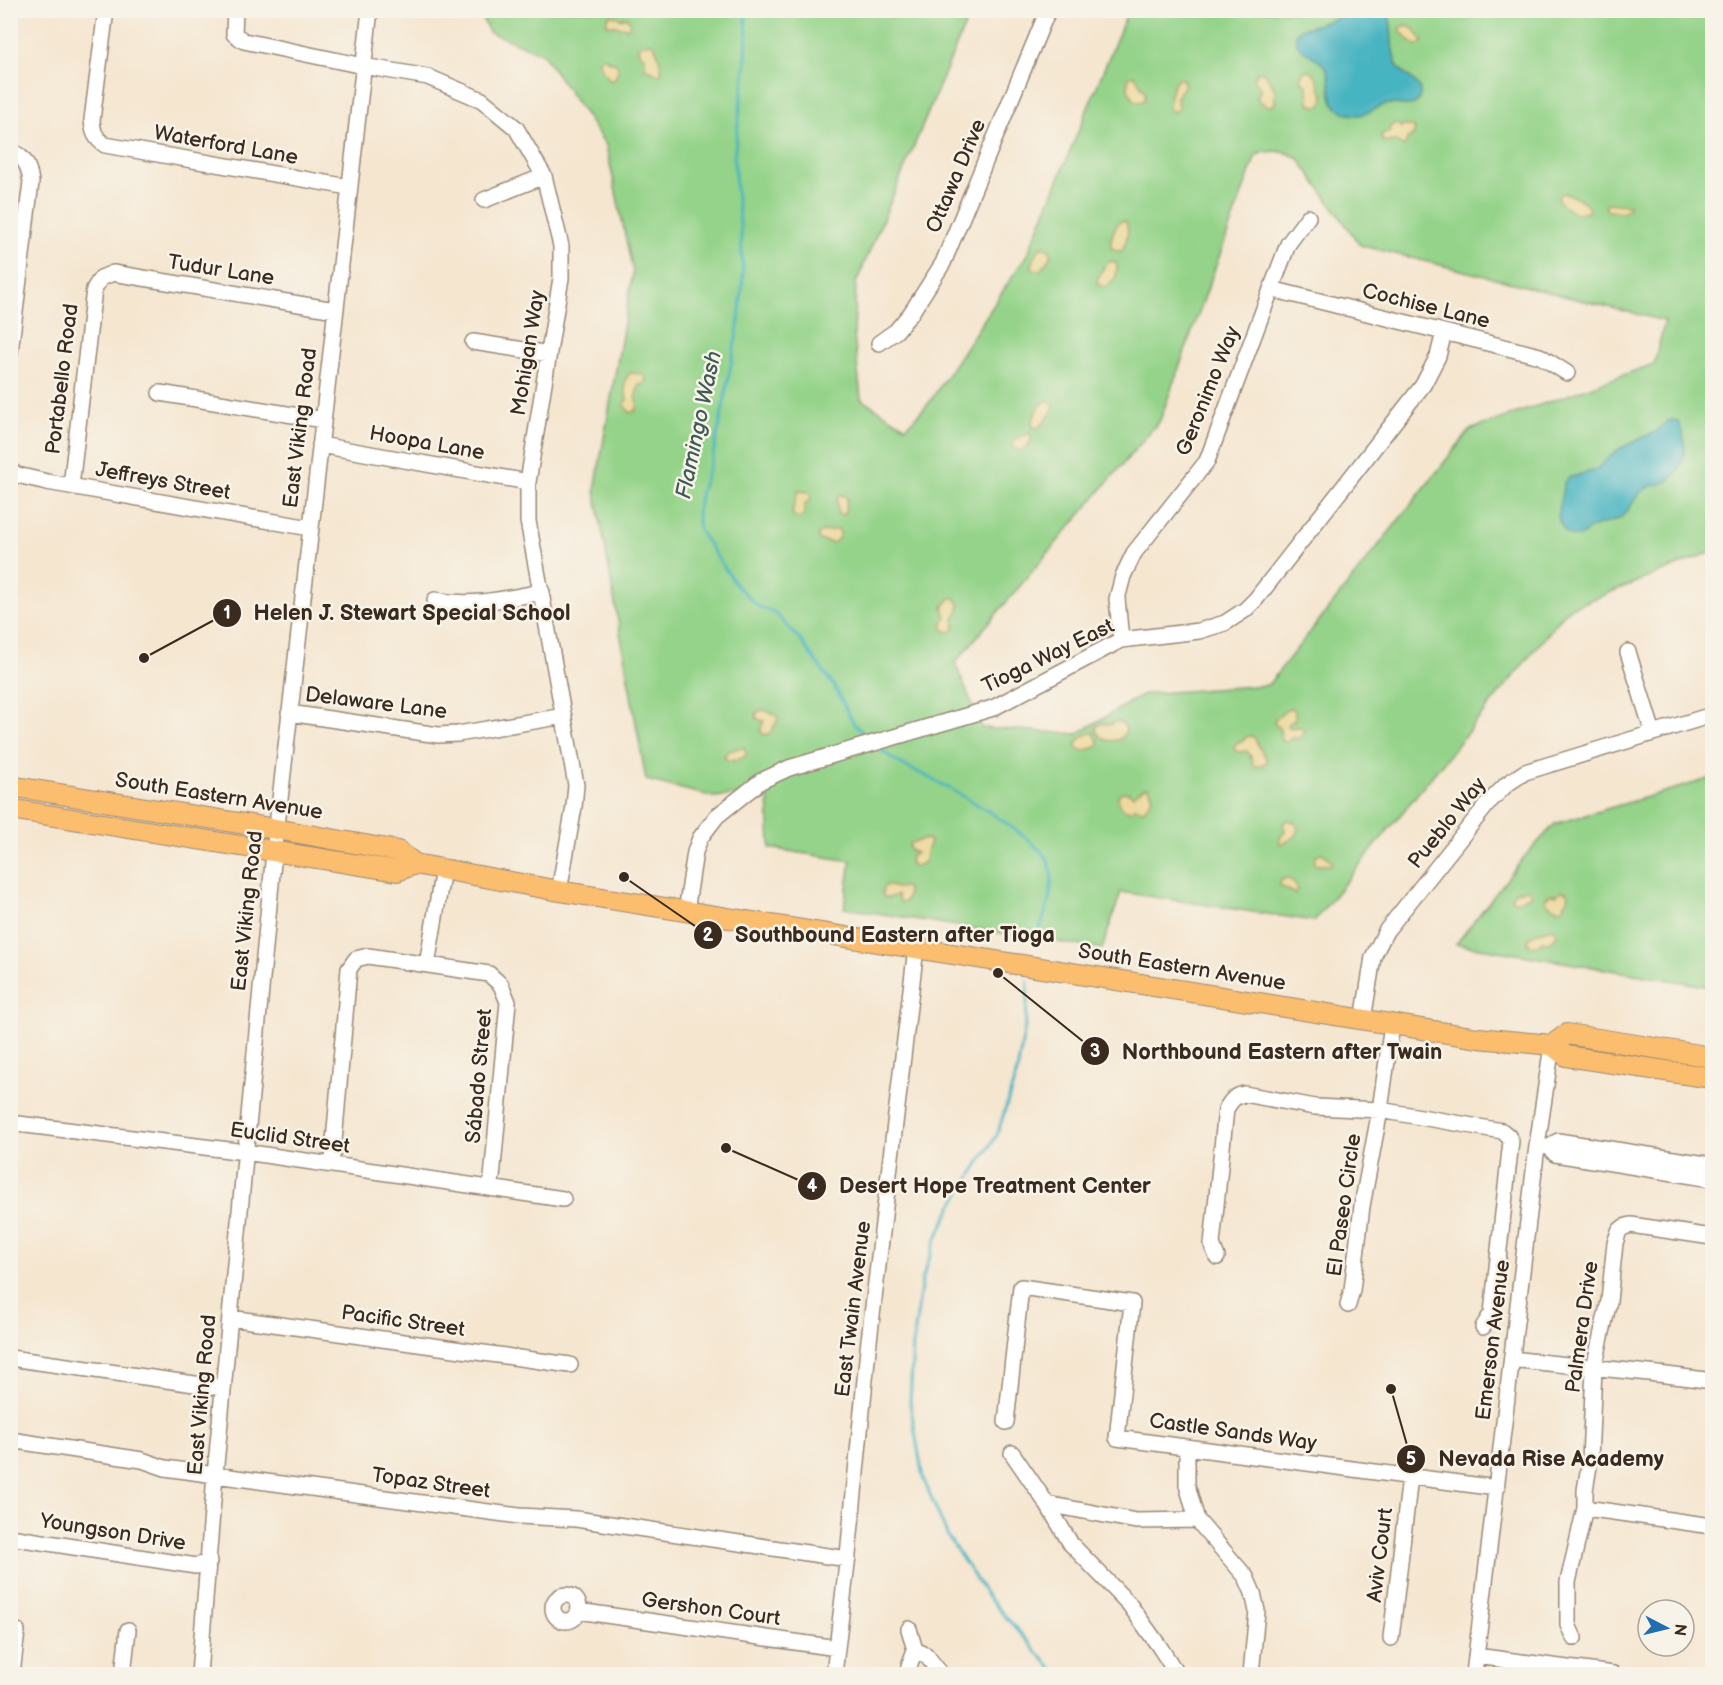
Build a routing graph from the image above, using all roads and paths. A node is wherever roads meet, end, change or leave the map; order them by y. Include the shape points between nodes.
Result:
1 (106, 10) edge
2 (235, 10) edge
3 (369, 10) edge
4 (1048, 10) edge
5 (363, 66) junction
6 (10, 151) edge
7 (544, 176) junction
8 (349, 187) junction
9 (484, 200) dead end
10 (1308, 217) dead end
11 (101, 278) joint
12 (1271, 289) junction
13 (335, 310) junction
14 (1444, 332) junction
15 (473, 342) dead end
16 (879, 343) dead end
17 (10, 352) edge
18 (549, 354) junction
19 (1567, 373) dead end
20 (160, 393) dead end
21 (322, 420) junction
22 (320, 445) junction
23 (10, 470) edge
24 (528, 482) junction
25 (71, 486) junction
26 (310, 528) junction
27 (542, 592) junction
28 (435, 600) dead end
29 (1121, 640) junction
30 (1628, 652) dead end
31 (289, 713) junction
32 (1713, 715) edge
33 (564, 716) junction
34 (1653, 733) junction
35 (10, 786) edge
36 (10, 809) edge
37 (276, 829) junction
38 (274, 852) junction
39 (415, 864) junction
40 (443, 869) junction
41 (559, 891) junction
42 (686, 912) junction
43 (916, 948) junction
44 (427, 965) junction
45 (1363, 1020) junction
46 (1392, 1025) junction
47 (1552, 1046) junction
48 (1713, 1057) edge
49 (1713, 1078) edge
50 (1380, 1110) junction
51 (10, 1123) edge
52 (1544, 1146) junction
53 (245, 1152) junction
54 (333, 1153) dead end
55 (1713, 1165) edge
56 (492, 1178) dead end
57 (1713, 1179) edge
58 (563, 1199) dead end
59 (1713, 1237) edge
60 (1217, 1257) dead end
61 (1348, 1305) dead end
62 (230, 1318) junction
63 (1483, 1327) dead end
64 (10, 1358) edge
65 (1512, 1359) junction
66 (570, 1365) dead end
67 (1594, 1368) junction
68 (1713, 1381) edge
69 (223, 1388) junction
70 (1006, 1422) dead end
71 (10, 1440) edge
72 (1187, 1447) junction
73 (1012, 1454) dead end
74 (215, 1475) junction
75 (1410, 1477) junction
76 (1497, 1488) junction
77 (1047, 1504) junction
78 (1585, 1508) junction
79 (1197, 1520) junction
80 (1713, 1526) edge
81 (10, 1537) edge
82 (848, 1559) junction
83 (209, 1562) junction
84 (578, 1611) dead end
85 (909, 1629) dead end
86 (128, 1630) dead end
87 (17, 1631) dead end
88 (1391, 1638) dead end
89 (1574, 1638) dead end
90 (837, 1648) junction
91 (915, 1650) junction
92 (1476, 1656) junction
93 (12, 1674) edge
94 (123, 1674) edge
95 (199, 1674) edge
96 (834, 1674) edge
97 (908, 1674) edge
98 (941, 1674) edge
99 (1177, 1674) edge
100 (1251, 1674) edge
101 (1474, 1674) edge
102 (1613, 1674) edge

1 - 8 street, Waterford Lane via 92,120 98,140 105,145
2 - 5 street, Mohigan Way via 234,34 244,41
3 - 5 street, East Viking Road
4 - 16 street, Ottawa Drive via 943,262 911,313
5 - 7 street, Mohigan Way via 428,77 482,100 516,128
5 - 8 street, East Viking Road
6 - 17 street via 25,161 31,182
7 - 9 street
7 - 18 street, Mohigan Way via 561,246 561,278
8 - 13 street, East Viking Road
10 - 12 street, Geronimo Way via 1288,244
11 - 13 street, Tudur Lane via 113,273
11 - 25 street, Portabello Road via 94,289
12 - 14 street, Cochise Lane
12 - 29 street, Geronimo Way via 1207,461 1134,553 1123,576 1117,599
13 - 21 street, East Viking Road
14 - 19 street, Cochise Lane via 1540,356
14 - 29 street, Tioga Way East via 1438,356 1423,385 1251,604 1225,623 1199,631
15 - 18 street
18 - 24 street, Mohigan Way
20 - 21 street
21 - 22 street, East Viking Road
22 - 24 street, Hoopa Lane
22 - 26 street, East Viking Road
23 - 25 street, Jeffreys Street via 17,475
24 - 27 street, Mohigan Way via 528,520
25 - 26 street, Jeffreys Street
26 - 31 street, East Viking Road
27 - 28 street via 479,603
27 - 33 street, Mohigan Way
29 - 42 street, Tioga Way East via 993,708 789,768 761,781 717,816 700,838
30 - 34 street
31 - 33 street, Delaware Lane via 438,735
31 - 37 street, East Viking Road
32 - 34 street, Pueblo Way
33 - 41 street, Mohigan Way via 576,785
34 - 45 street, Pueblo Way via 1525,772 1507,784 1386,931 1374,957
35 - 37 main road, South Eastern Avenue
36 - 38 main road, South Eastern Avenue
37 - 38 street, East Viking Road
37 - 39 main road, South Eastern Avenue via 398,851
38 - 39 main road, South Eastern Avenue via 397,871
38 - 53 street, East Viking Road
39 - 40 main road, South Eastern Avenue
40 - 41 main road, South Eastern Avenue
40 - 44 street
41 - 42 main road, South Eastern Avenue
42 - 43 main road, South Eastern Avenue
43 - 45 main road, South Eastern Avenue
43 - 82 street, East Twain Avenue via 868,1348
44 - 54 street, Sábado Street via 368,956 356,959 350,969
44 - 56 street, Sábado Street via 489,974 501,985 508,1002
45 - 46 main road, South Eastern Avenue
46 - 47 main road, South Eastern Avenue
46 - 50 street, El Paseo Circle
47 - 48 main road, South Eastern Avenue via 1567,1034
47 - 49 main road, South Eastern Avenue via 1566,1056
47 - 52 street, Emerson Avenue
50 - 60 street via 1315,1107 1244,1094 1231,1100 1226,1109 1212,1244
50 - 61 street, El Paseo Circle
50 - 63 street via 1502,1131 1511,1141 1492,1313
51 - 53 street, Euclid Street
52 - 55 street via 1558,1141
52 - 57 street via 1555,1154
52 - 65 street, Emerson Avenue
53 - 58 street, Euclid Street
53 - 62 street, East Viking Road
59 - 67 street, Palmera Drive via 1631,1225 1618,1231 1609,1301
62 - 66 street, Pacific Street
62 - 69 street, East Viking Road
64 - 69 street
65 - 67 street
65 - 76 street, Emerson Avenue
67 - 68 street
67 - 78 street, Palmera Drive
69 - 74 street, East Viking Road
70 - 72 street, Castle Sands Way via 1021,1287 1132,1303 1117,1438
71 - 74 street, Topaz Street
72 - 75 street, Castle Sands Way
72 - 79 street via 1187,1485
73 - 77 street
74 - 82 street, Topaz Street via 519,1516 576,1519
74 - 83 street, East Viking Road
75 - 76 street, Castle Sands Way
75 - 88 street, Aviv Court
76 - 92 street, Emerson Avenue
77 - 79 street via 1136,1521
77 - 99 street via 1071,1544 1129,1604
78 - 80 street
78 - 89 street, Palmera Drive via 1568,1582 1568,1625
79 - 100 street via 1246,1577 1254,1593 1257,1611
81 - 83 street, Youngson Drive via 196,1566
82 - 90 street, East Twain Avenue
83 - 95 street, East Viking Road
84 - 90 street, Gershon Court
85 - 91 street
86 - 94 street
87 - 93 street
90 - 96 street, East Twain Avenue
91 - 97 street
91 - 98 street via 926,1655
92 - 101 street, Emerson Avenue
92 - 102 street

